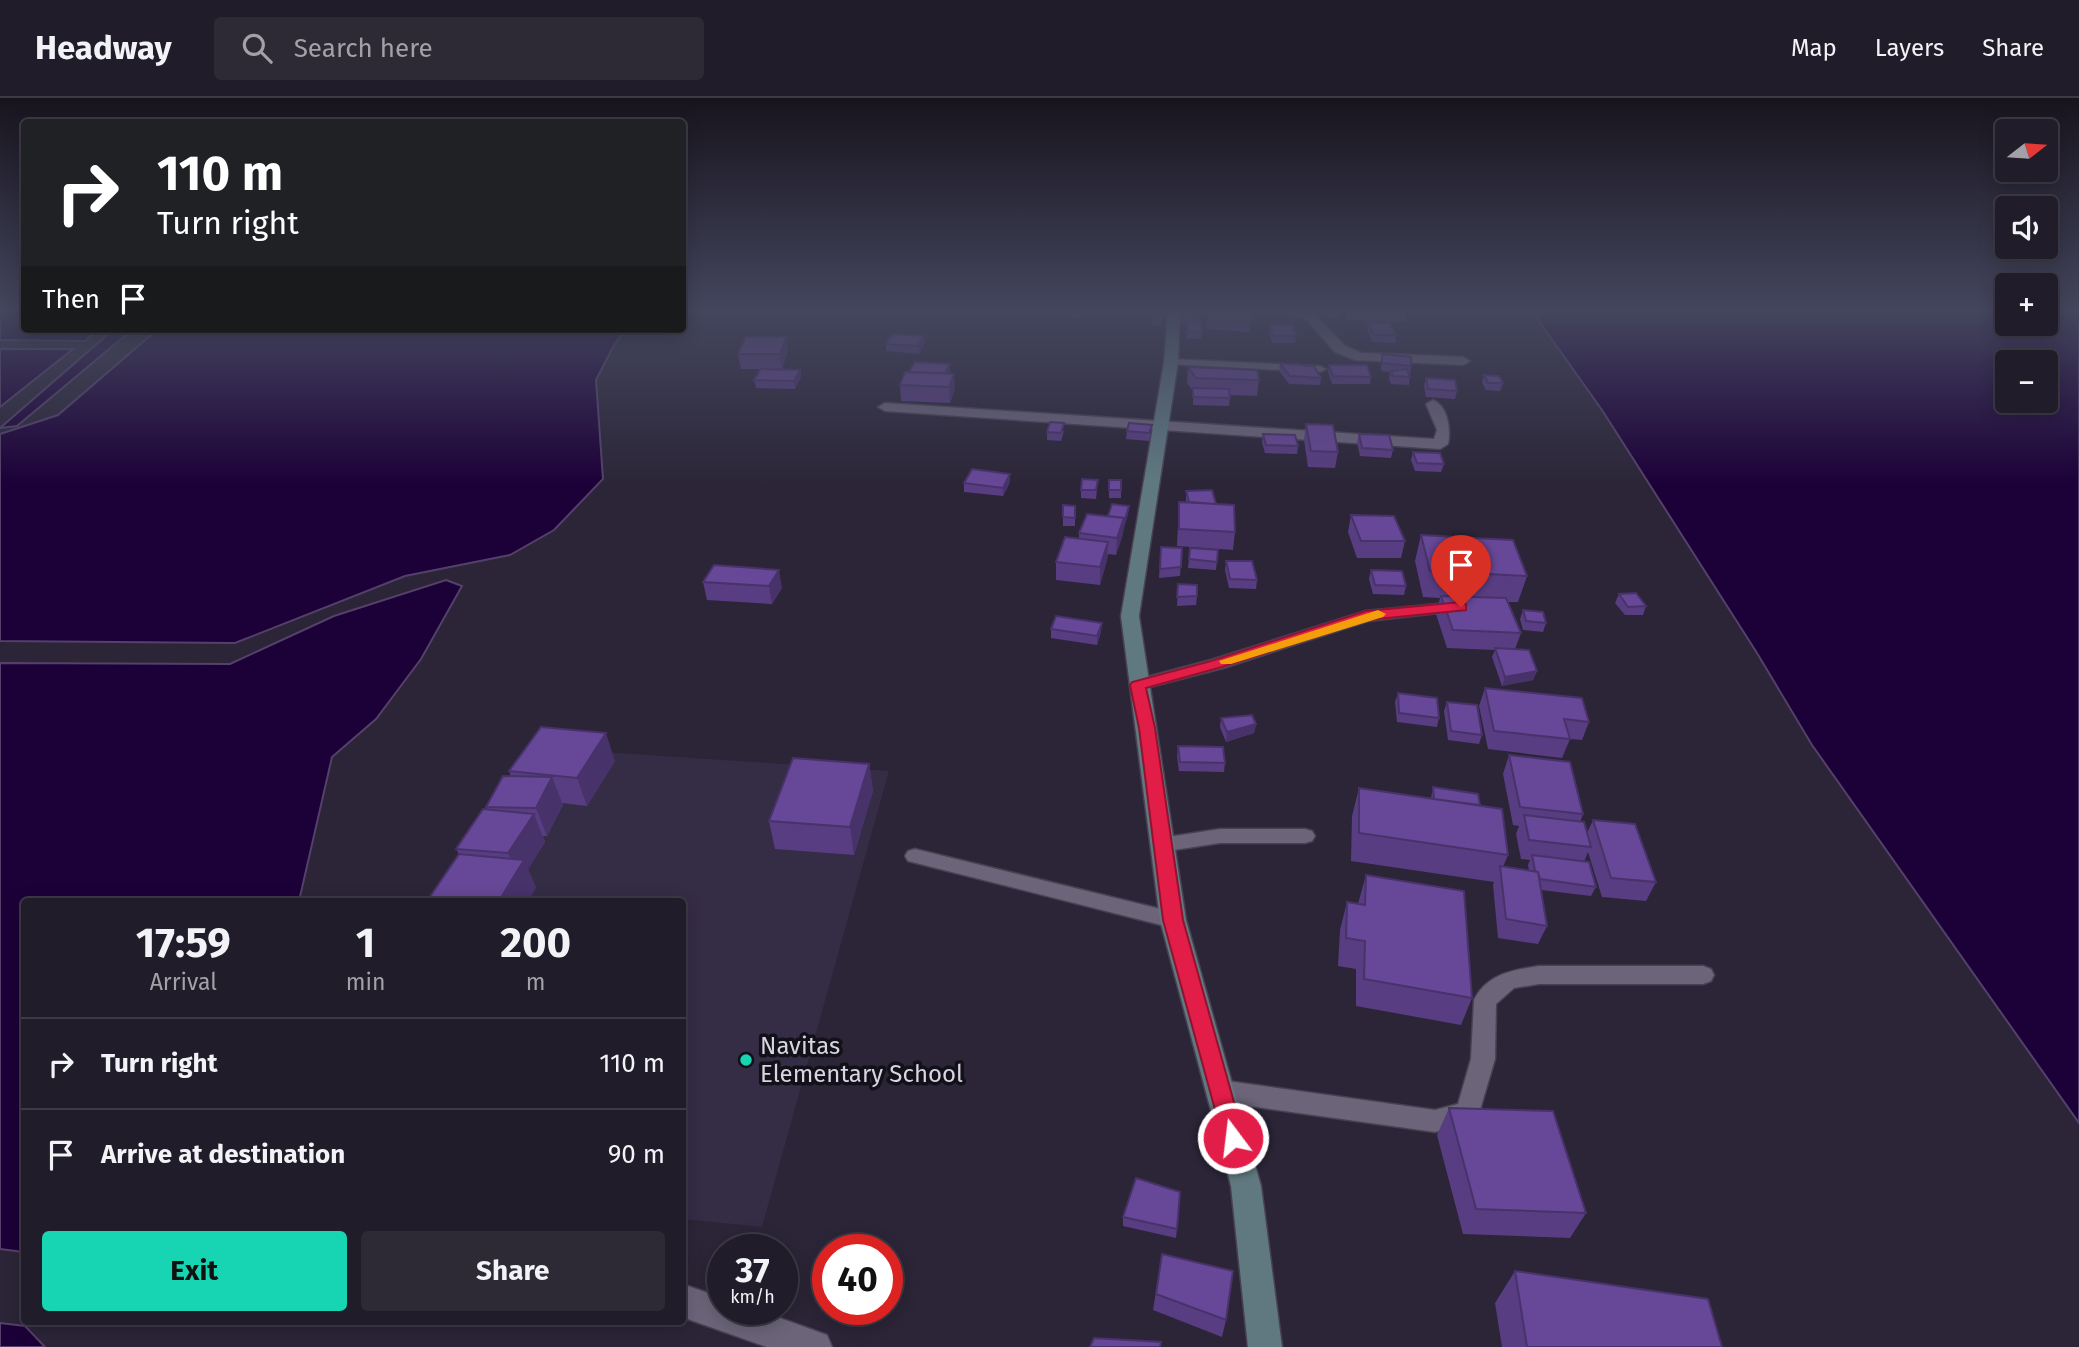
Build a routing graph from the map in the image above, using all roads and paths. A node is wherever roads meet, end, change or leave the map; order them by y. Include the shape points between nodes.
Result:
1 (1170, 368) edge
2 (1305, 368) edge
3 (1320, 369) dead end
4 (1433, 404) dead end
5 (885, 407) dead end
6 (1160, 426) junction
7 (1461, 607) edge
8 (1138, 685) junction
9 (1305, 836) dead end
10 (1161, 845) junction
11 (915, 856) dead end
12 (1173, 920) junction
13 (1703, 975) dead end
14 (1220, 1091) junction
15 (686, 1301) edge
16 (815, 1347) edge
17 (1265, 1347) edge

1 - 6 street
2 - 3 lane
4 - 6 street via 1444,430 1440,444
5 - 6 street
6 - 8 street via 1130,615
7 - 8 lane via 1366,616
8 - 10 street
9 - 10 lane via 1220,836
10 - 12 street
11 - 12 lane
12 - 14 street
13 - 14 lane via 1539,975 1508,980 1485,1000 1483,1059 1468,1112 1435,1121
14 - 17 street via 1246,1186
15 - 16 street

